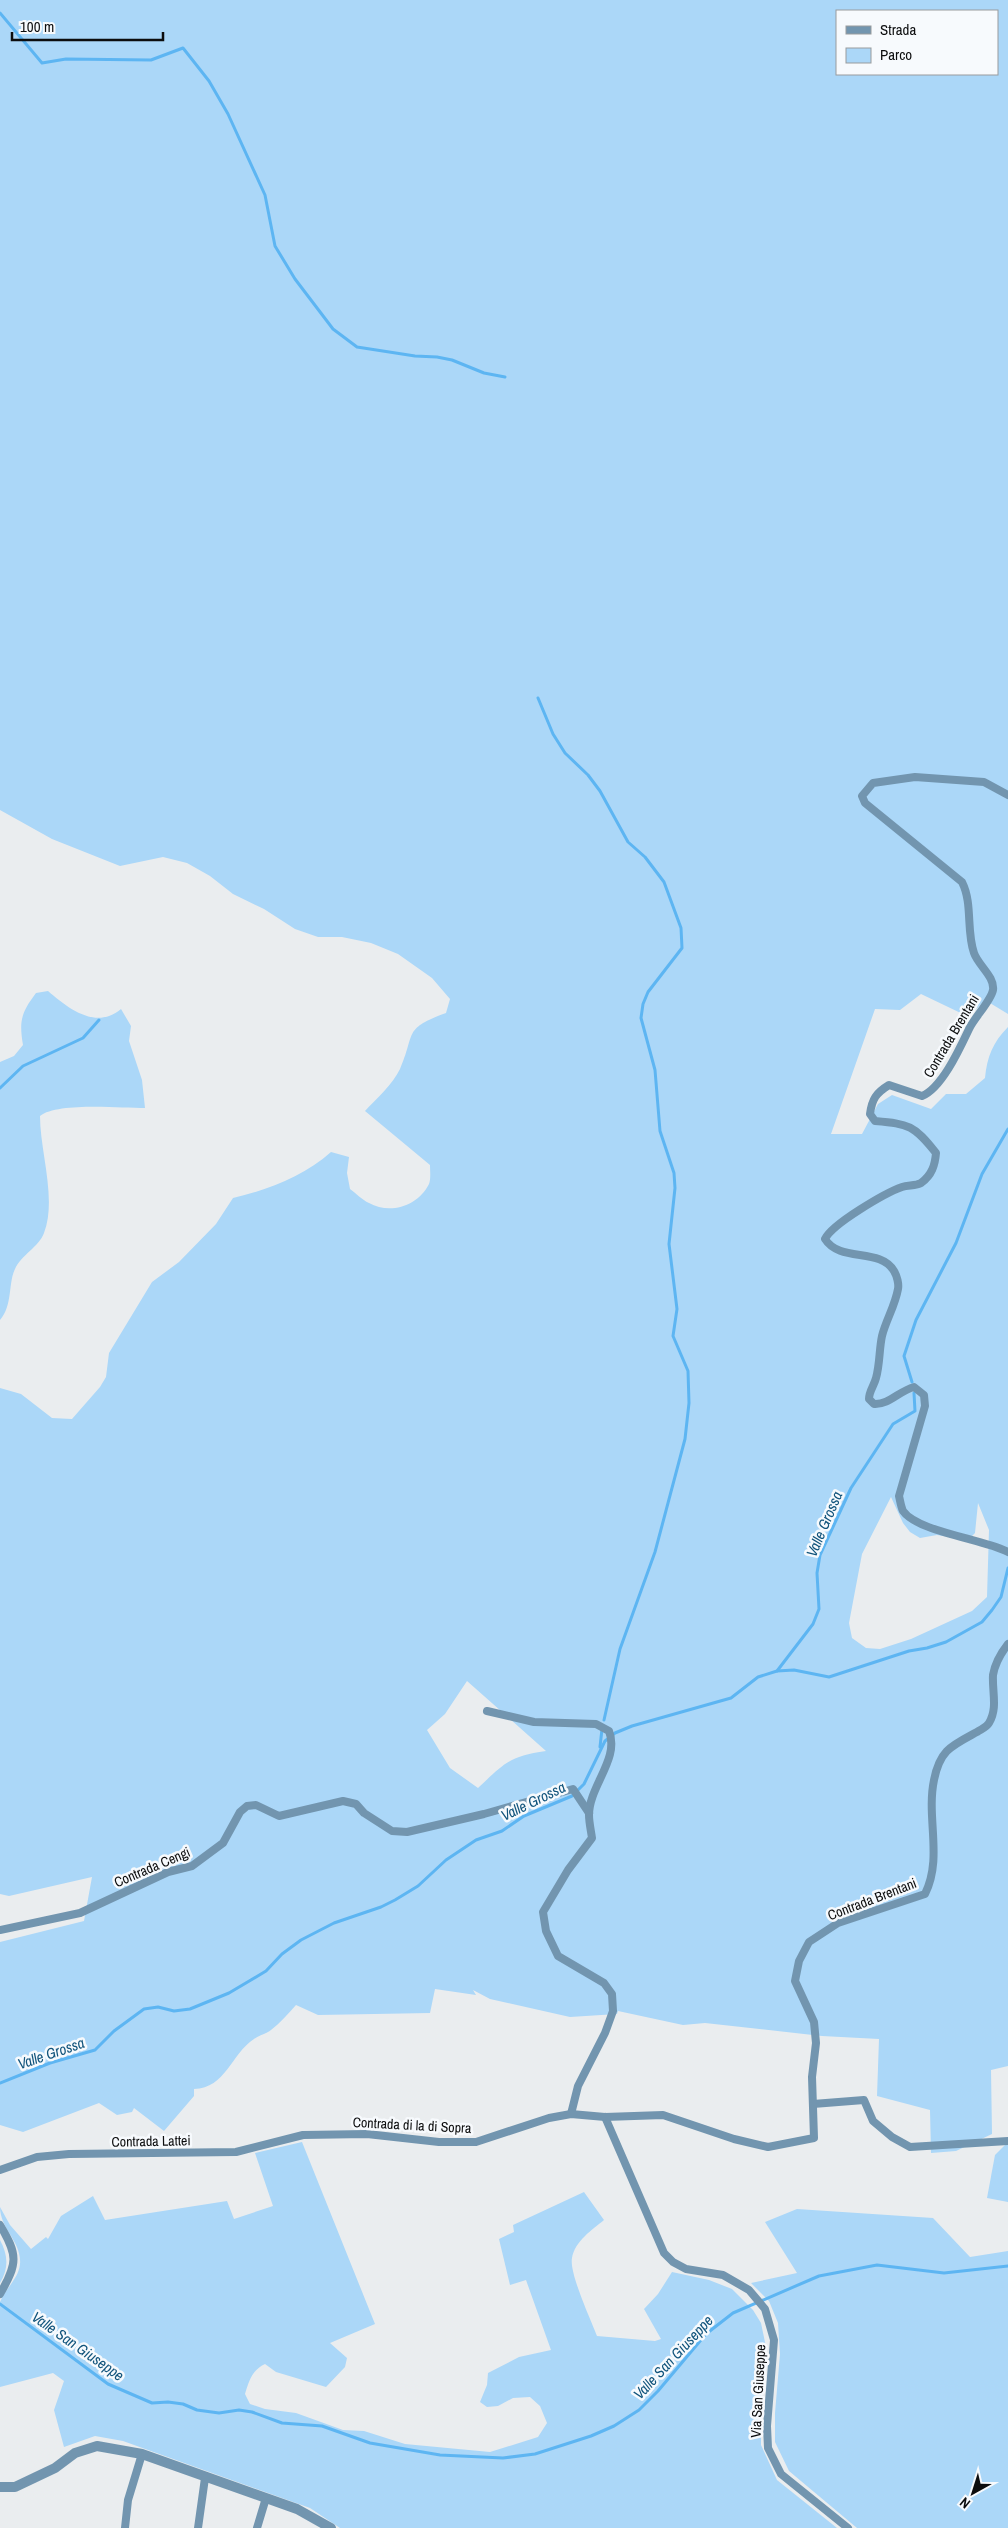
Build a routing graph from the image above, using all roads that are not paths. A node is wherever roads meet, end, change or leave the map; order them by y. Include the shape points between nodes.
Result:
1 (1008, 795) edge
2 (1008, 1552) edge
3 (1008, 1644) edge
4 (487, 1711) dead end
5 (589, 1813) junction
6 (0, 1930) edge
7 (814, 2104) junction
8 (571, 2114) junction
9 (606, 2117) junction
10 (303, 2135) joint
11 (1008, 2141) edge
12 (0, 2170) edge
13 (0, 2225) edge
14 (0, 2294) edge
15 (142, 2454) junction
16 (205, 2478) junction
17 (0, 2486) edge
18 (266, 2498) junction
19 (125, 2528) edge
20 (198, 2528) edge
21 (257, 2528) edge
22 (331, 2528) edge
23 (848, 2528) edge

1 - 2 street, Contrada Brentani via 984,782 915,777 872,783 865,788 864,803 962,882 967,892 974,954 992,982 993,990 953,1061 931,1092 922,1096 889,1085 872,1101 870,1114 875,1121 906,1124 928,1143 936,1153 935,1168 920,1184 903,1186 887,1195 837,1225 825,1239 830,1247 841,1252 884,1262 897,1276 899,1288 882,1337 879,1366 869,1399 874,1404 883,1405 902,1390 914,1387 924,1395 925,1406 899,1496 903,1511 937,1530
3 - 7 street, Contrada Brentani via 999,1656 994,1674 994,1715 987,1726 952,1745 939,1759 933,1783 934,1856 931,1882 925,1894 838,1924 809,1942 799,1961 795,1981 814,2022
4 - 5 street via 534,1722 596,1724 609,1731 613,1747
5 - 6 street, Contrada Cengi via 572,1789 407,1832 392,1831 356,1804 343,1801 279,1816 256,1806 247,1806 240,1812 223,1843 192,1866 168,1872 80,1912
5 - 8 street via 592,1838 543,1912 546,1931 558,1956 604,1983 612,1994 613,2011 578,2086
7 - 9 street, Contrada di la di Sopra via 814,2138 768,2148 663,2116
7 - 11 street via 864,2100 873,2121 910,2147
8 - 9 street, Contrada di la di Sopra
8 - 10 street, Contrada di la di Sopra via 476,2142 439,2142 367,2134
9 - 23 street, Via San Giuseppe via 664,2253 686,2269 723,2275 749,2290 765,2309 774,2340 768,2448 781,2474
10 - 12 street, Contrada Lattei via 236,2152 69,2154 37,2157
13 - 14 street via 13,2248 13,2267
15 - 16 street
15 - 17 street via 97,2446 75,2453 55,2468 15,2487
15 - 19 street via 128,2500
16 - 18 street
16 - 20 street
18 - 21 street
18 - 22 street via 298,2509

